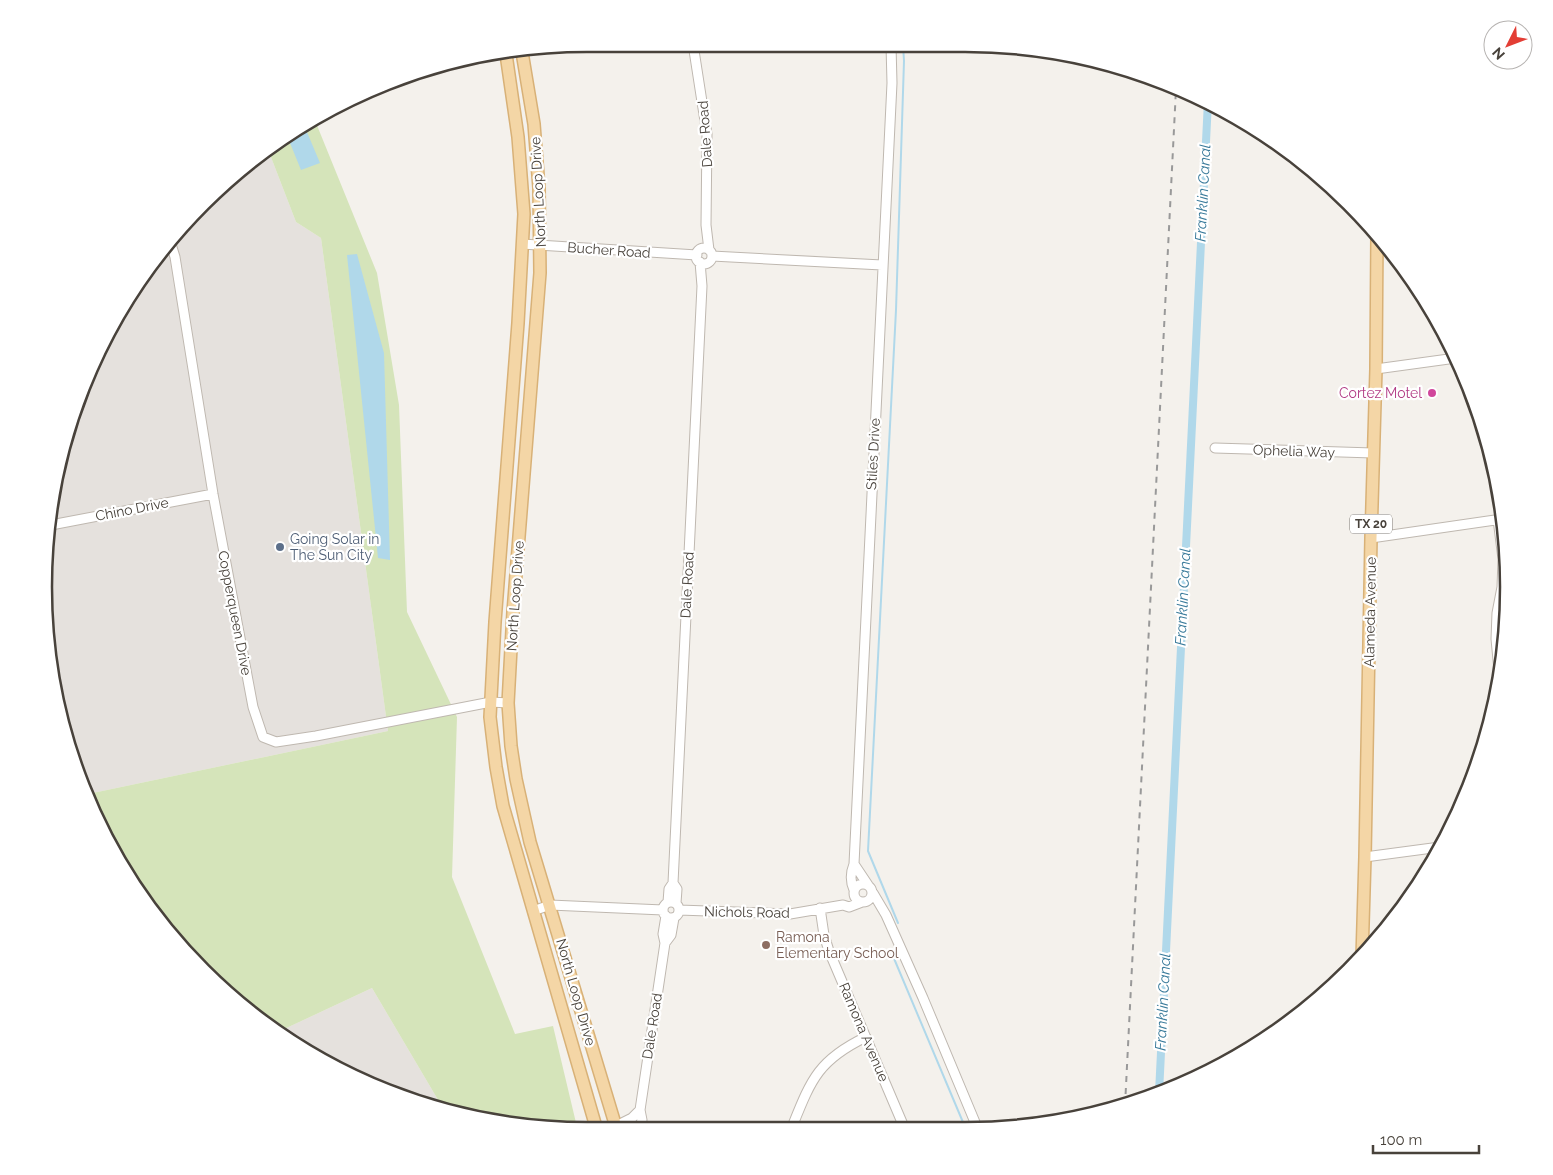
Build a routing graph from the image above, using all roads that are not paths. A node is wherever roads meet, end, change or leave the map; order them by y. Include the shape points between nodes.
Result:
1 (694, 52) edge
2 (891, 52) edge
3 (523, 57) edge
4 (507, 59) edge
5 (522, 244) junction
6 (540, 245) junction
7 (1377, 246) edge
8 (173, 250) edge
9 (704, 256) junction
10 (882, 265) junction
11 (1449, 359) edge
12 (1376, 369) junction
13 (1215, 448) dead end
14 (1373, 453) junction
15 (507, 473) junction
16 (524, 475) junction
17 (213, 494) junction
18 (1496, 520) edge
19 (56, 524) edge
20 (1371, 538) junction
21 (1500, 599) edge
22 (1497, 648) edge
23 (490, 702) junction
24 (508, 703) junction
25 (1433, 848) edge
26 (1365, 857) junction
27 (854, 864) junction
28 (870, 889) junction
29 (854, 892) junction
30 (863, 902) junction
31 (843, 904) junction
32 (550, 905) junction
33 (820, 908) junction
34 (881, 908) junction
35 (671, 910) junction
36 (533, 911) junction
37 (1362, 946) edge
38 (866, 1037) junction
39 (640, 1110) junction
40 (595, 1122) edge
41 (614, 1122) edge
42 (624, 1122) edge
43 (641, 1122) edge
44 (794, 1122) edge
45 (902, 1122) edge
46 (975, 1122) edge

1 - 9 street, Dale Road via 707,134
2 - 10 street, Stiles Drive
3 - 6 main road, North Loop Drive via 534,124
4 - 5 main road, North Loop Drive via 518,137 524,214
5 - 6 street, Bucher Road
5 - 15 main road, North Loop Drive
6 - 9 street, Bucher Road
6 - 16 main road, North Loop Drive via 539,300
7 - 12 main road, Alameda Avenue / TX 20
8 - 17 street, Copperqueen Drive
9 - 10 street, Bucher Road
9 - 35 street, Dale Road via 673,883 669,888
10 - 27 street, Stiles Drive
11 - 12 street
12 - 14 main road, Alameda Avenue / TX 20
13 - 14 street, Ophelia Way
14 - 20 main road, Alameda Avenue / TX 20
15 - 16 main road
15 - 23 main road, North Loop Drive
16 - 24 main road, North Loop Drive
17 - 19 street, Chino Drive
17 - 23 street, Copperqueen Drive via 253,707 263,736 276,742
18 - 20 street
20 - 26 main road, Alameda Avenue / TX 20
21 - 22 street
23 - 24 street, Copperqueen Drive
23 - 36 main road, North Loop Drive via 503,806
24 - 32 main road, North Loop Drive via 517,786
25 - 26 street
26 - 37 main road, Alameda Avenue / TX 20
27 - 28 street
27 - 29 street, Stiles Drive via 851,872
28 - 29 street via 859,884
28 - 30 street via 870,899
28 - 34 street
29 - 30 street via 857,900
29 - 31 street
30 - 31 street, Nichols Road via 849,907
30 - 34 street
31 - 33 street, Nichols Road
32 - 35 street, Nichols Road
32 - 36 street, Nichols Road
32 - 41 main road, North Loop Drive
33 - 35 street, Nichols Road via 790,914
33 - 38 street, Ramona Avenue via 829,951
34 - 46 street
35 - 39 street, Dale Road via 663,934 665,943
36 - 40 main road, North Loop Drive
38 - 44 street via 837,1052 822,1067
38 - 45 street, Ramona Avenue
39 - 42 street
39 - 43 street, Dale Road

